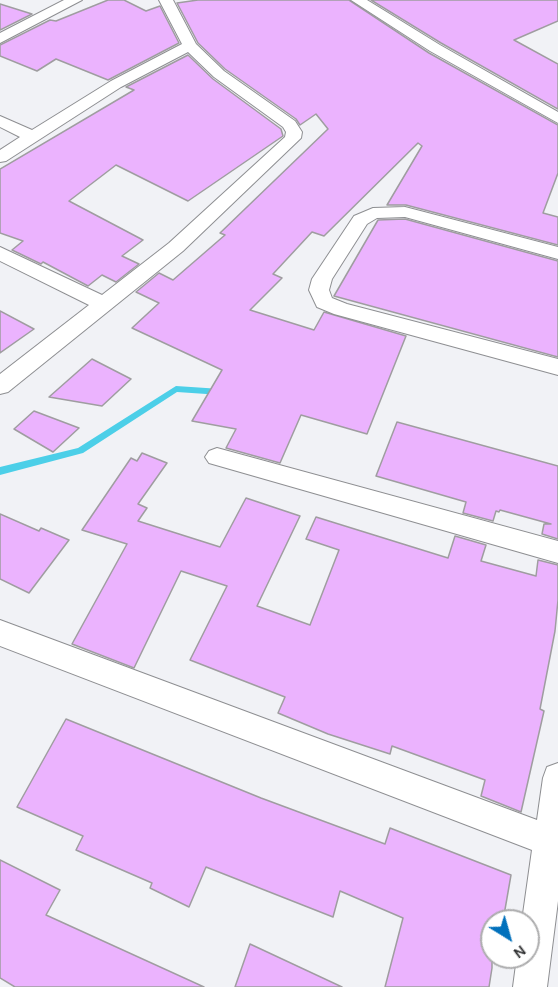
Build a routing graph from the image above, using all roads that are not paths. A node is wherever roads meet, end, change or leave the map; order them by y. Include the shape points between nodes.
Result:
1 (75, 0) edge
2 (166, 0) edge
3 (358, 0) edge
4 (0, 39) edge
5 (190, 46) junction
6 (558, 118) edge
7 (0, 121) edge
8 (31, 136) junction
9 (0, 157) edge
10 (0, 253) edge
11 (558, 253) edge
12 (105, 304) junction
13 (558, 367) edge
14 (0, 386) edge
15 (217, 457) dead end
16 (558, 552) edge
17 (0, 633) edge
18 (558, 778) edge
19 (554, 843) edge
20 (530, 987) edge

1 - 4 street via 46,7
2 - 5 street
3 - 6 street
5 - 8 street via 116,84
5 - 12 street via 219,74 289,124 293,138 176,247
7 - 8 street
8 - 9 street
10 - 12 street
11 - 13 street via 405,212 373,213 360,220 319,290 324,302 341,309
12 - 14 street
15 - 16 street
17 - 19 street
18 - 19 street
19 - 20 street

